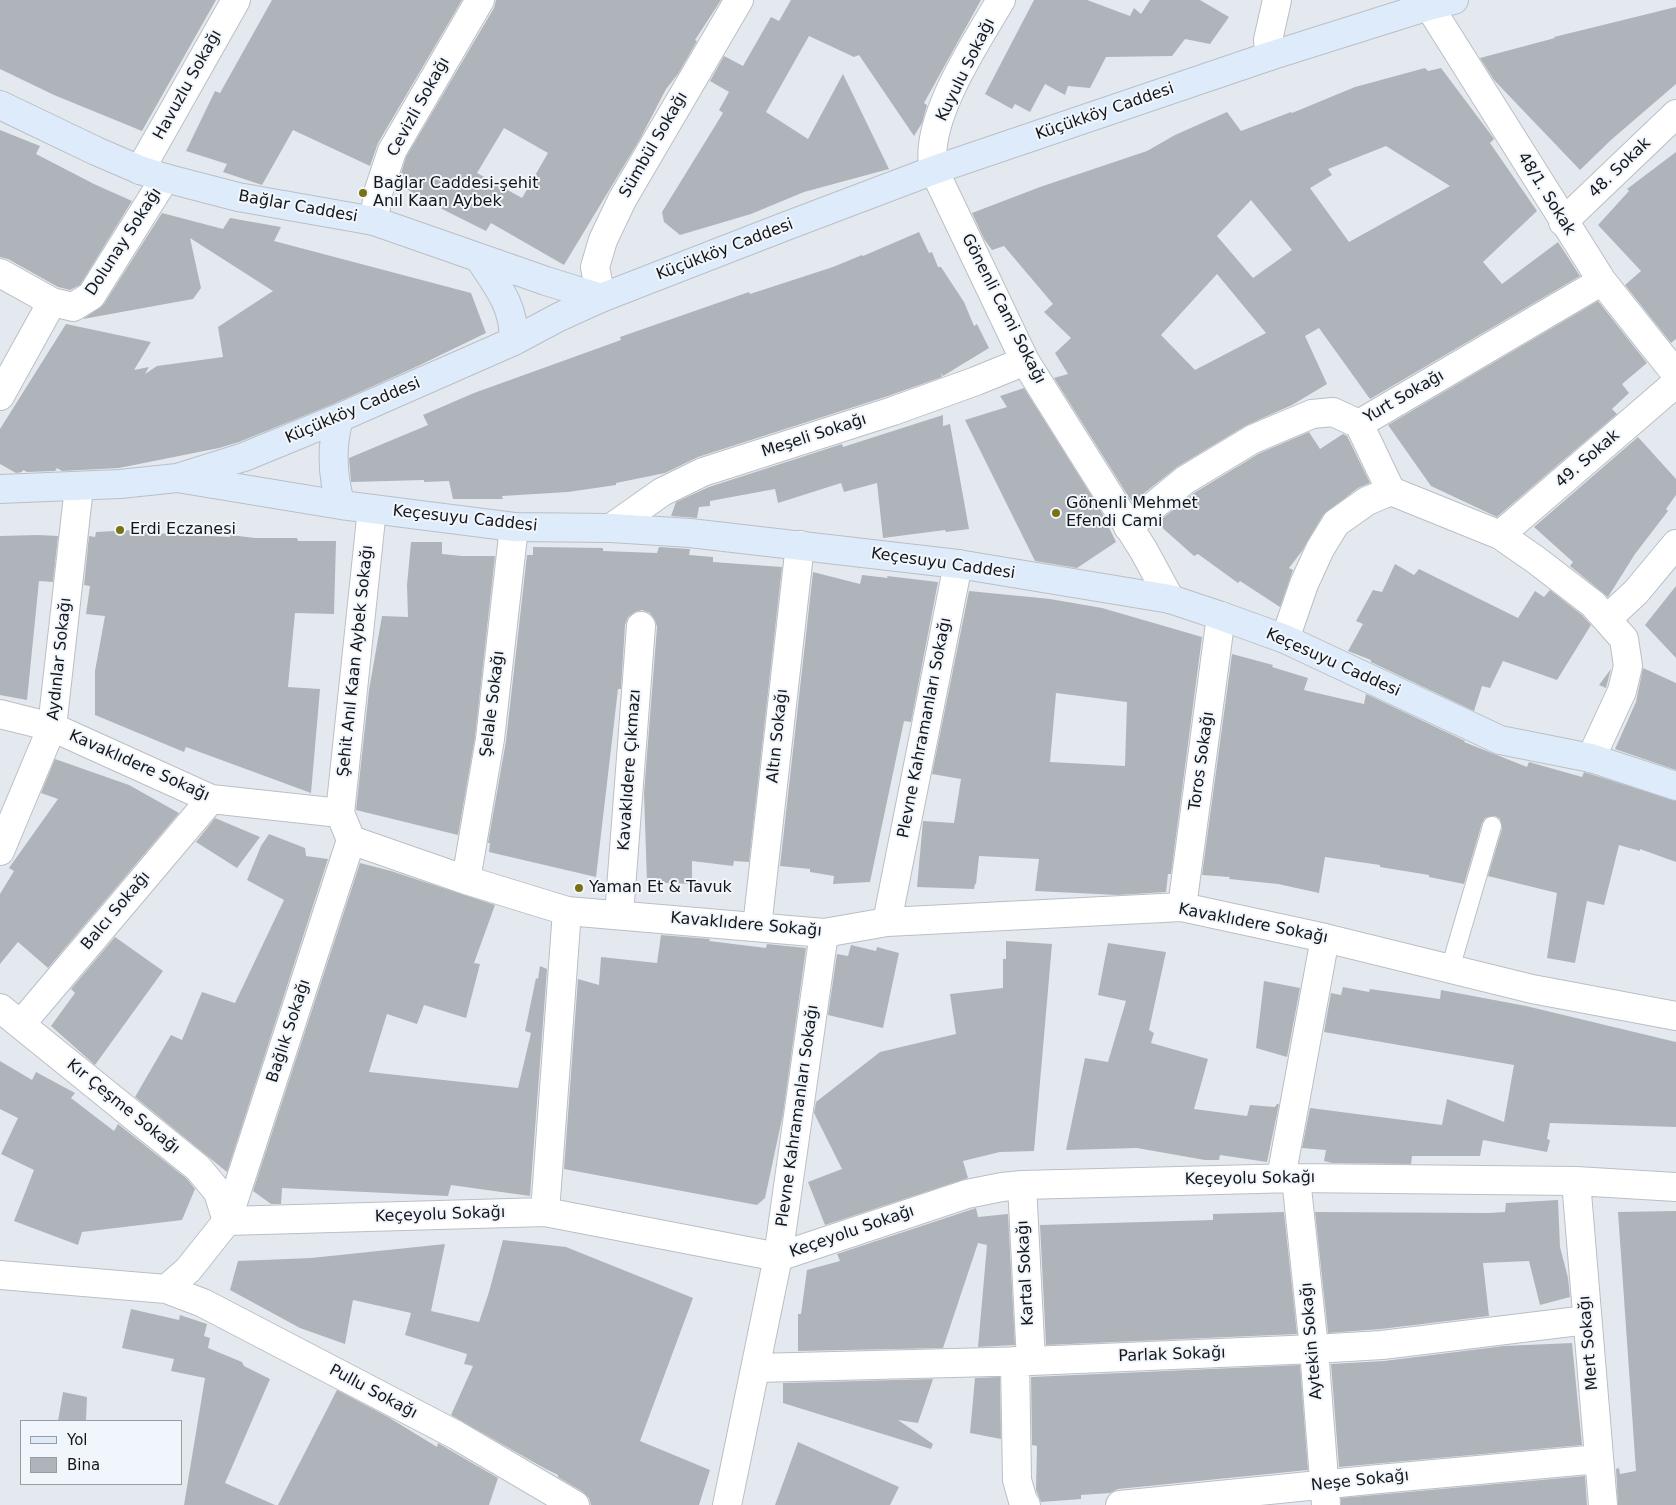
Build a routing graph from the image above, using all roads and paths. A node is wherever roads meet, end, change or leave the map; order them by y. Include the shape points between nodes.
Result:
1 (236, 0) edge
2 (480, 0) edge
3 (739, 0) edge
4 (1001, 0) edge
5 (1277, 0) edge
6 (1442, 3) edge
7 (1270, 56) junction
8 (0, 105) edge
9 (1676, 114) edge
10 (934, 170) junction
11 (153, 174) junction
12 (374, 221) junction
13 (1564, 222) junction
14 (479, 258) junction
15 (0, 273) edge
16 (1602, 281) junction
17 (601, 298) junction
18 (52, 302) junction
19 (514, 341) junction
20 (1025, 360) junction
21 (1676, 374) edge
22 (1676, 383) edge
23 (0, 396) edge
24 (339, 418) junction
25 (1359, 424) junction
26 (177, 478) junction
27 (79, 487) junction
28 (0, 489) edge
29 (1391, 491) junction
30 (341, 505) junction
31 (372, 509) junction
32 (514, 527) junction
33 (1128, 527) junction
34 (611, 528) junction
35 (1500, 535) junction
36 (1676, 544) edge
37 (800, 545) junction
38 (958, 564) junction
39 (1170, 599) junction
40 (1221, 616) junction
41 (1607, 620) junction
42 (642, 626) dead end
43 (1285, 639) junction
44 (0, 714) edge
45 (52, 727) junction
46 (1591, 758) junction
47 (1676, 786) edge
48 (211, 799) junction
49 (340, 814) junction
50 (1492, 826) dead end
51 (351, 840) junction
52 (0, 851) edge
53 (466, 880) junction
54 (1182, 907) junction
55 (568, 911) junction
56 (619, 915) junction
57 (887, 922) junction
58 (757, 927) junction
59 (824, 933) junction
60 (1325, 938) junction
61 (1450, 969) junction
62 (11, 1016) edge
63 (1676, 1016) edge
64 (1288, 1178) junction
65 (1576, 1181) junction
66 (1022, 1185) junction
67 (1676, 1187) edge
68 (545, 1212) junction
69 (227, 1221) junction
70 (778, 1257) junction
71 (0, 1275) edge
72 (166, 1289) junction
73 (1587, 1320) junction
74 (1314, 1349) junction
75 (1023, 1361) junction
76 (756, 1368) junction
77 (1599, 1460) junction
78 (1325, 1495) edge
79 (575, 1505) edge
80 (727, 1505) edge
81 (1026, 1505) edge
82 (1120, 1505) edge
83 (1603, 1505) edge

1 - 11 street, Havuzlu Sokağı
2 - 12 street, Cevizli Sokağı via 392,151 378,193
3 - 17 street, Sümbül Sokağı via 622,200 603,240 595,267
4 - 10 street, Kuyulu Sokağı via 941,111 933,145
5 - 7 street via 1268,40
6 - 7 street, Küçükköy Caddesi
6 - 13 street, 48/1. Sokak
7 - 10 street, Küçükköy Caddesi
8 - 11 street, Bağlar Caddesi
9 - 13 street, 48. Sokak
10 - 17 street, Küçükköy Caddesi
10 - 20 street, Gönenli Cami Sokağı
11 - 12 street, Bağlar Caddesi via 238,198
11 - 18 street, Dolunay Sokağı via 92,296 74,308
12 - 14 street, Bağlar Caddesi
13 - 16 street, 48/1. Sokak
14 - 17 street, Bağlar Caddesi
14 - 19 street via 507,302
15 - 18 street, Dolunay Sokağı
16 - 21 street, 48/1. Sokak
16 - 25 street, Yurt Sokağı
17 - 19 street, Küçükköy Caddesi
18 - 23 street
19 - 24 street, Küçükköy Caddesi
20 - 33 street, Gönenli Cami Sokağı
20 - 34 street, Meşeli Sokağı via 893,411 703,472 662,492
22 - 35 street, 49. Sokak
24 - 26 street, Küçükköy Caddesi via 244,457
24 - 30 street via 333,453 335,487
25 - 29 street
25 - 33 street, Yurt Sokağı via 1333,412 1312,414 1253,439 1185,480
26 - 27 street, Küçükköy Caddesi
26 - 30 street, Keçesuyu Caddesi
27 - 28 street, Küçükköy Caddesi
27 - 45 street, Aydınlar Sokağı
29 - 35 street
29 - 43 street via 1367,502 1336,523 1304,584
30 - 31 street, Keçesuyu Caddesi
31 - 32 street, Keçesuyu Caddesi
31 - 49 street, Şehit Anıl Kaan Aybek Sokağı
32 - 34 street, Keçesuyu Caddesi
32 - 53 street, Şelale Sokağı via 490,739
33 - 39 street, Gönenli Cami Sokağı
34 - 37 street, Keçesuyu Caddesi
35 - 41 street via 1592,604
36 - 41 street via 1636,592
37 - 38 street, Keçesuyu Caddesi
37 - 58 street, Altın Sokağı
38 - 39 street, Keçesuyu Caddesi
38 - 57 street, Plevne Kahramanları Sokağı
39 - 40 street, Keçesuyu Caddesi
40 - 43 street, Keçesuyu Caddesi
40 - 54 street, Toros Sokağı
41 - 46 street via 1624,639 1628,666 1622,691
42 - 56 street, Kavaklıdere Çıkmazı
43 - 46 street, Keçesuyu Caddesi via 1500,740
44 - 45 street, Kavaklıdere Sokağı
45 - 48 street, Kavaklıdere Sokağı
45 - 52 street, Aydınlar Sokağı
46 - 47 street, Keçesuyu Caddesi
48 - 49 street, Kavaklıdere Sokağı
48 - 62 street, Balcı Sokağı
49 - 51 street
50 - 61 lane
51 - 53 street, Kavaklıdere Sokağı
51 - 69 street, Bağlık Sokağı
53 - 55 street, Kavaklıdere Sokağı
54 - 57 street, Kavaklıdere Sokağı
54 - 60 street, Kavaklıdere Sokağı
55 - 56 street, Kavaklıdere Sokağı
55 - 68 street
56 - 58 street, Kavaklıdere Sokağı
57 - 59 street, Kavaklıdere Sokağı
58 - 59 street, Kavaklıdere Sokağı
59 - 70 street, Plevne Kahramanları Sokağı
60 - 61 street, Kavaklıdere Sokağı
60 - 64 street, Aytekin Sokağı
61 - 63 street, Kavaklıdere Sokağı via 1532,989
62 - 69 street, Kır Çeşme Sokağı via 198,1168 218,1192
64 - 65 street, Keçeyolu Sokağı
64 - 66 street, Keçeyolu Sokağı
64 - 74 street, Aytekin Sokağı
65 - 67 street, Keçeyolu Sokağı
65 - 73 street, Mert Sokağı
66 - 70 street, Keçeyolu Sokağı via 967,1194
66 - 75 street, Kartal Sokağı
68 - 69 street, Keçeyolu Sokağı
68 - 70 street, Keçeyolu Sokağı
69 - 72 street via 188,1270
70 - 76 street, Plevne Kahramanları Sokağı
71 - 72 street
72 - 79 street, Pullu Sokağı via 203,1303 456,1435
73 - 74 street, Parlak Sokağı via 1382,1345
73 - 77 street, Mert Sokağı
74 - 75 street, Parlak Sokağı
74 - 78 street, Aytekin Sokağı
75 - 76 street, Parlak Sokağı
75 - 81 street via 1017,1480
76 - 80 street, Plevne Kahramanları Sokağı
77 - 78 street, Neşe Sokağı via 1379,1479
77 - 83 street, Mert Sokağı
78 - 82 street, Neşe Sokağı via 1164,1499

